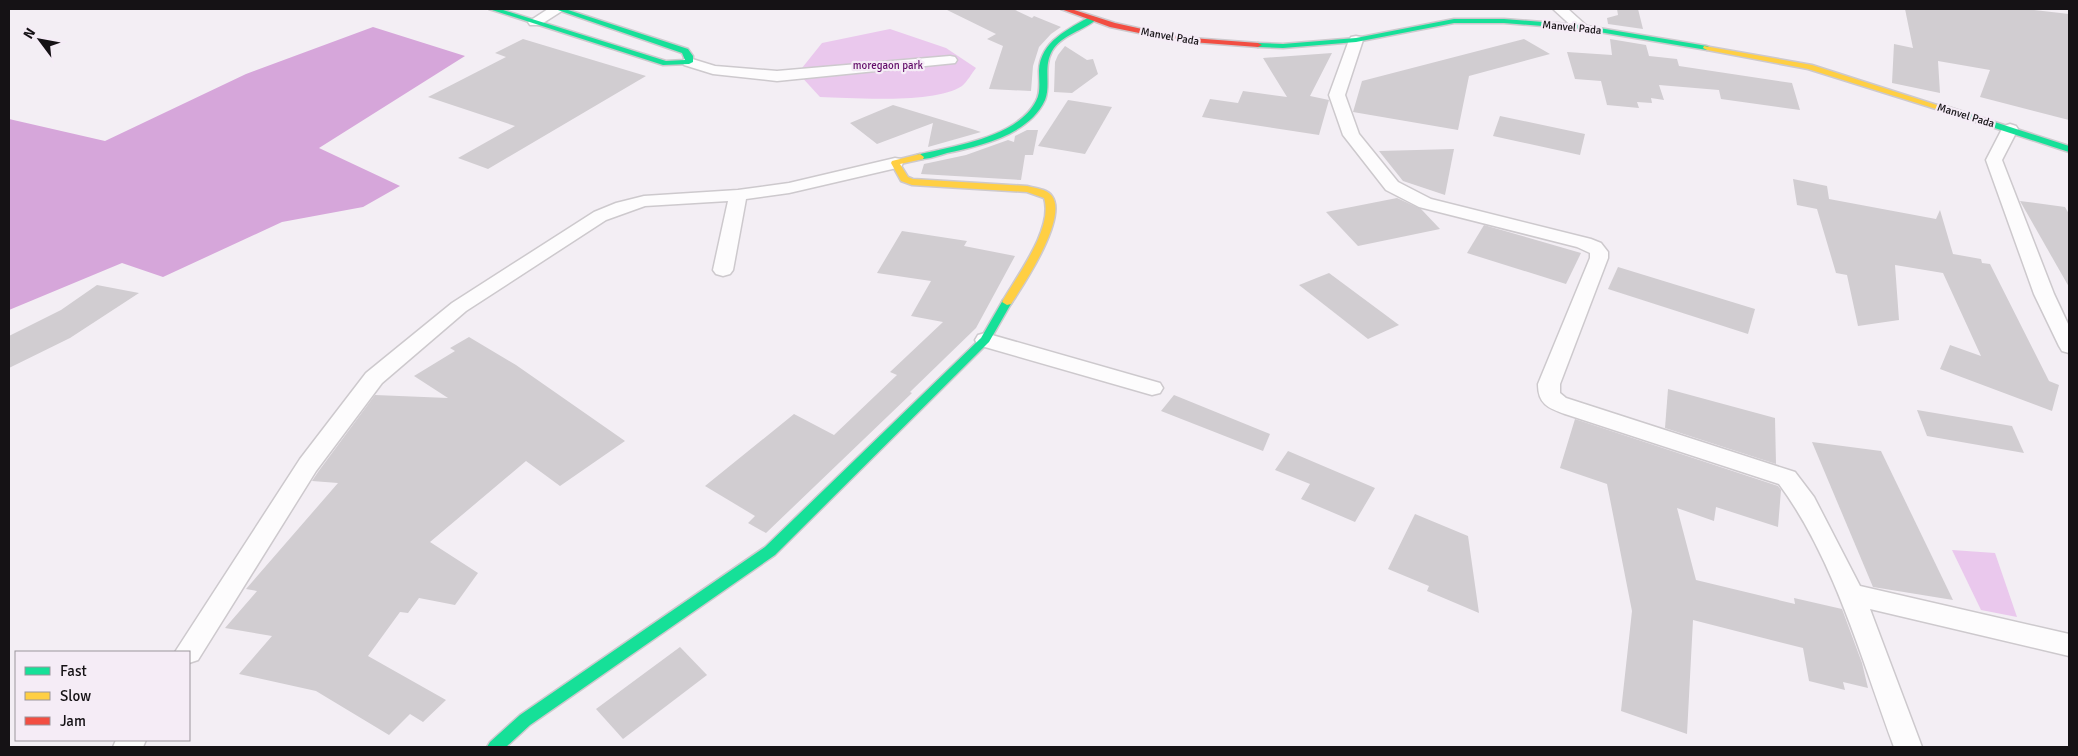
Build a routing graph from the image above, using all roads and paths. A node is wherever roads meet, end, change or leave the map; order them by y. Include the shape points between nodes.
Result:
1 (493, 9) edge
2 (558, 9) edge
3 (1065, 9) edge
4 (1560, 9) edge
5 (1094, 18) junction
6 (535, 22) junction
7 (1580, 27) junction
8 (1356, 40) junction
9 (950, 60) dead end
10 (689, 62) junction
11 (2010, 129) junction
12 (2069, 149) edge
13 (895, 163) junction
14 (738, 195) junction
15 (723, 270) dead end
16 (985, 340) junction
17 (2069, 346) edge
18 (1152, 388) dead end
19 (1851, 594) junction
20 (2069, 646) edge
21 (189, 651) edge
22 (495, 747) edge
23 (1908, 747) edge

1 - 6 street
2 - 6 street
2 - 10 street via 685,51 690,56
3 - 5 street, Manvel Pada
4 - 7 street
5 - 8 street, Manvel Pada via 1113,25 1204,42 1283,46
5 - 13 street via 1048,48 1044,58 1044,98 1036,111 1018,125 992,137
6 - 10 street via 666,63
7 - 8 street, Manvel Pada via 1454,21
7 - 11 street, Manvel Pada via 1809,67
8 - 19 street via 1337,95 1351,135 1392,186 1425,203 1584,243 1599,252 1549,384 1550,395 1573,410 1787,478 1806,503
9 - 10 street via 777,76 713,70
11 - 12 street, Manvel Pada
11 - 17 street via 1994,160 2044,294
13 - 14 street via 789,188
13 - 16 street via 904,179 912,182 1027,189 1049,198 1052,207 1047,231
14 - 15 street
14 - 21 street via 644,201 622,207 600,216 459,307 374,378 308,465
16 - 18 street
16 - 22 street via 770,551 525,720
19 - 20 street
19 - 23 street

